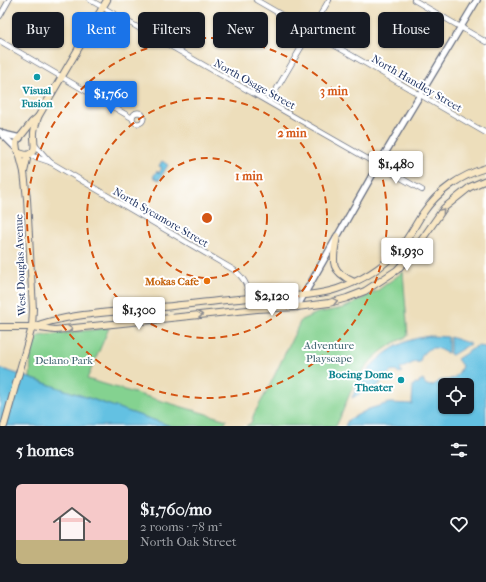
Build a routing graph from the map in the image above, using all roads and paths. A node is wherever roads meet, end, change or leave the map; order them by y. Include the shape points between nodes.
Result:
1 (9, 0) edge
2 (90, 0) edge
3 (107, 0) edge
4 (256, 0) edge
5 (329, 0) edge
6 (414, 0) edge
7 (477, 0) edge
8 (102, 7) junction
9 (277, 12) edge
10 (322, 12) edge
11 (0, 16) edge
12 (460, 27) junction
13 (0, 41) edge
14 (486, 42) edge
15 (301, 48) edge
16 (340, 48) edge
17 (61, 77) junction
18 (420, 95) junction
19 (269, 102) junction
20 (38, 117) junction
21 (132, 118) dead end
22 (486, 132) edge
23 (2, 133) edge
24 (21, 137) junction
25 (35, 144) junction
26 (17, 150) junction
27 (29, 155) junction
28 (50, 162) junction
29 (378, 165) junction
30 (486, 168) edge
31 (24, 172) junction
32 (486, 180) edge
33 (422, 190) dead end
34 (337, 236) junction
35 (354, 282) junction
36 (303, 294) junction
37 (249, 298) junction
38 (297, 307) junction
39 (0, 326) edge
40 (32, 327) junction
41 (4, 426) edge

1 - 11 street
2 - 8 street, North Osage Street
3 - 8 main road, West Douglas Avenue
4 - 9 street, North Handley Street
5 - 10 street
6 - 12 street
7 - 12 street
8 - 17 main road, West Douglas Avenue
8 - 19 street, North Osage Street
12 - 14 street
12 - 18 street
13 - 17 street
15 - 19 street
16 - 18 street, North Handley Street
17 - 20 main road, West Douglas Avenue
17 - 21 street
18 - 22 street, North Handley Street
18 - 29 street
19 - 29 street, North Osage Street
20 - 24 main road, West Douglas Avenue
20 - 25 main road, West Douglas Avenue via 34,130
23 - 24 street
23 - 26 street
24 - 25 main road via 29,137
24 - 26 main road, West Douglas Avenue via 16,142
25 - 27 main road, West Douglas Avenue
25 - 28 street, North Sycamore Street
26 - 27 main road via 22,155
26 - 31 main road, West Douglas Avenue
27 - 28 street, North Sycamore Street
27 - 31 main road, West Douglas Avenue
28 - 37 street, North Sycamore Street via 234,270 244,279
29 - 33 street, North Osage Street
29 - 34 street
30 - 35 main road via 471,172 444,191 423,214 399,250 380,267
31 - 40 main road, West Douglas Avenue
38 -> 32 main road via 348,298 381,282 411,255 444,208 470,187
34 - 35 main road via 333,255 334,266 344,278
34 - 36 street
35 - 36 main road via 324,292
36 - 37 main road
36 - 38 street
37 - 40 main road via 82,315 52,320
40 -> 38 main road via 55,330
39 - 40 main road
40 - 41 main road, West Douglas Avenue

